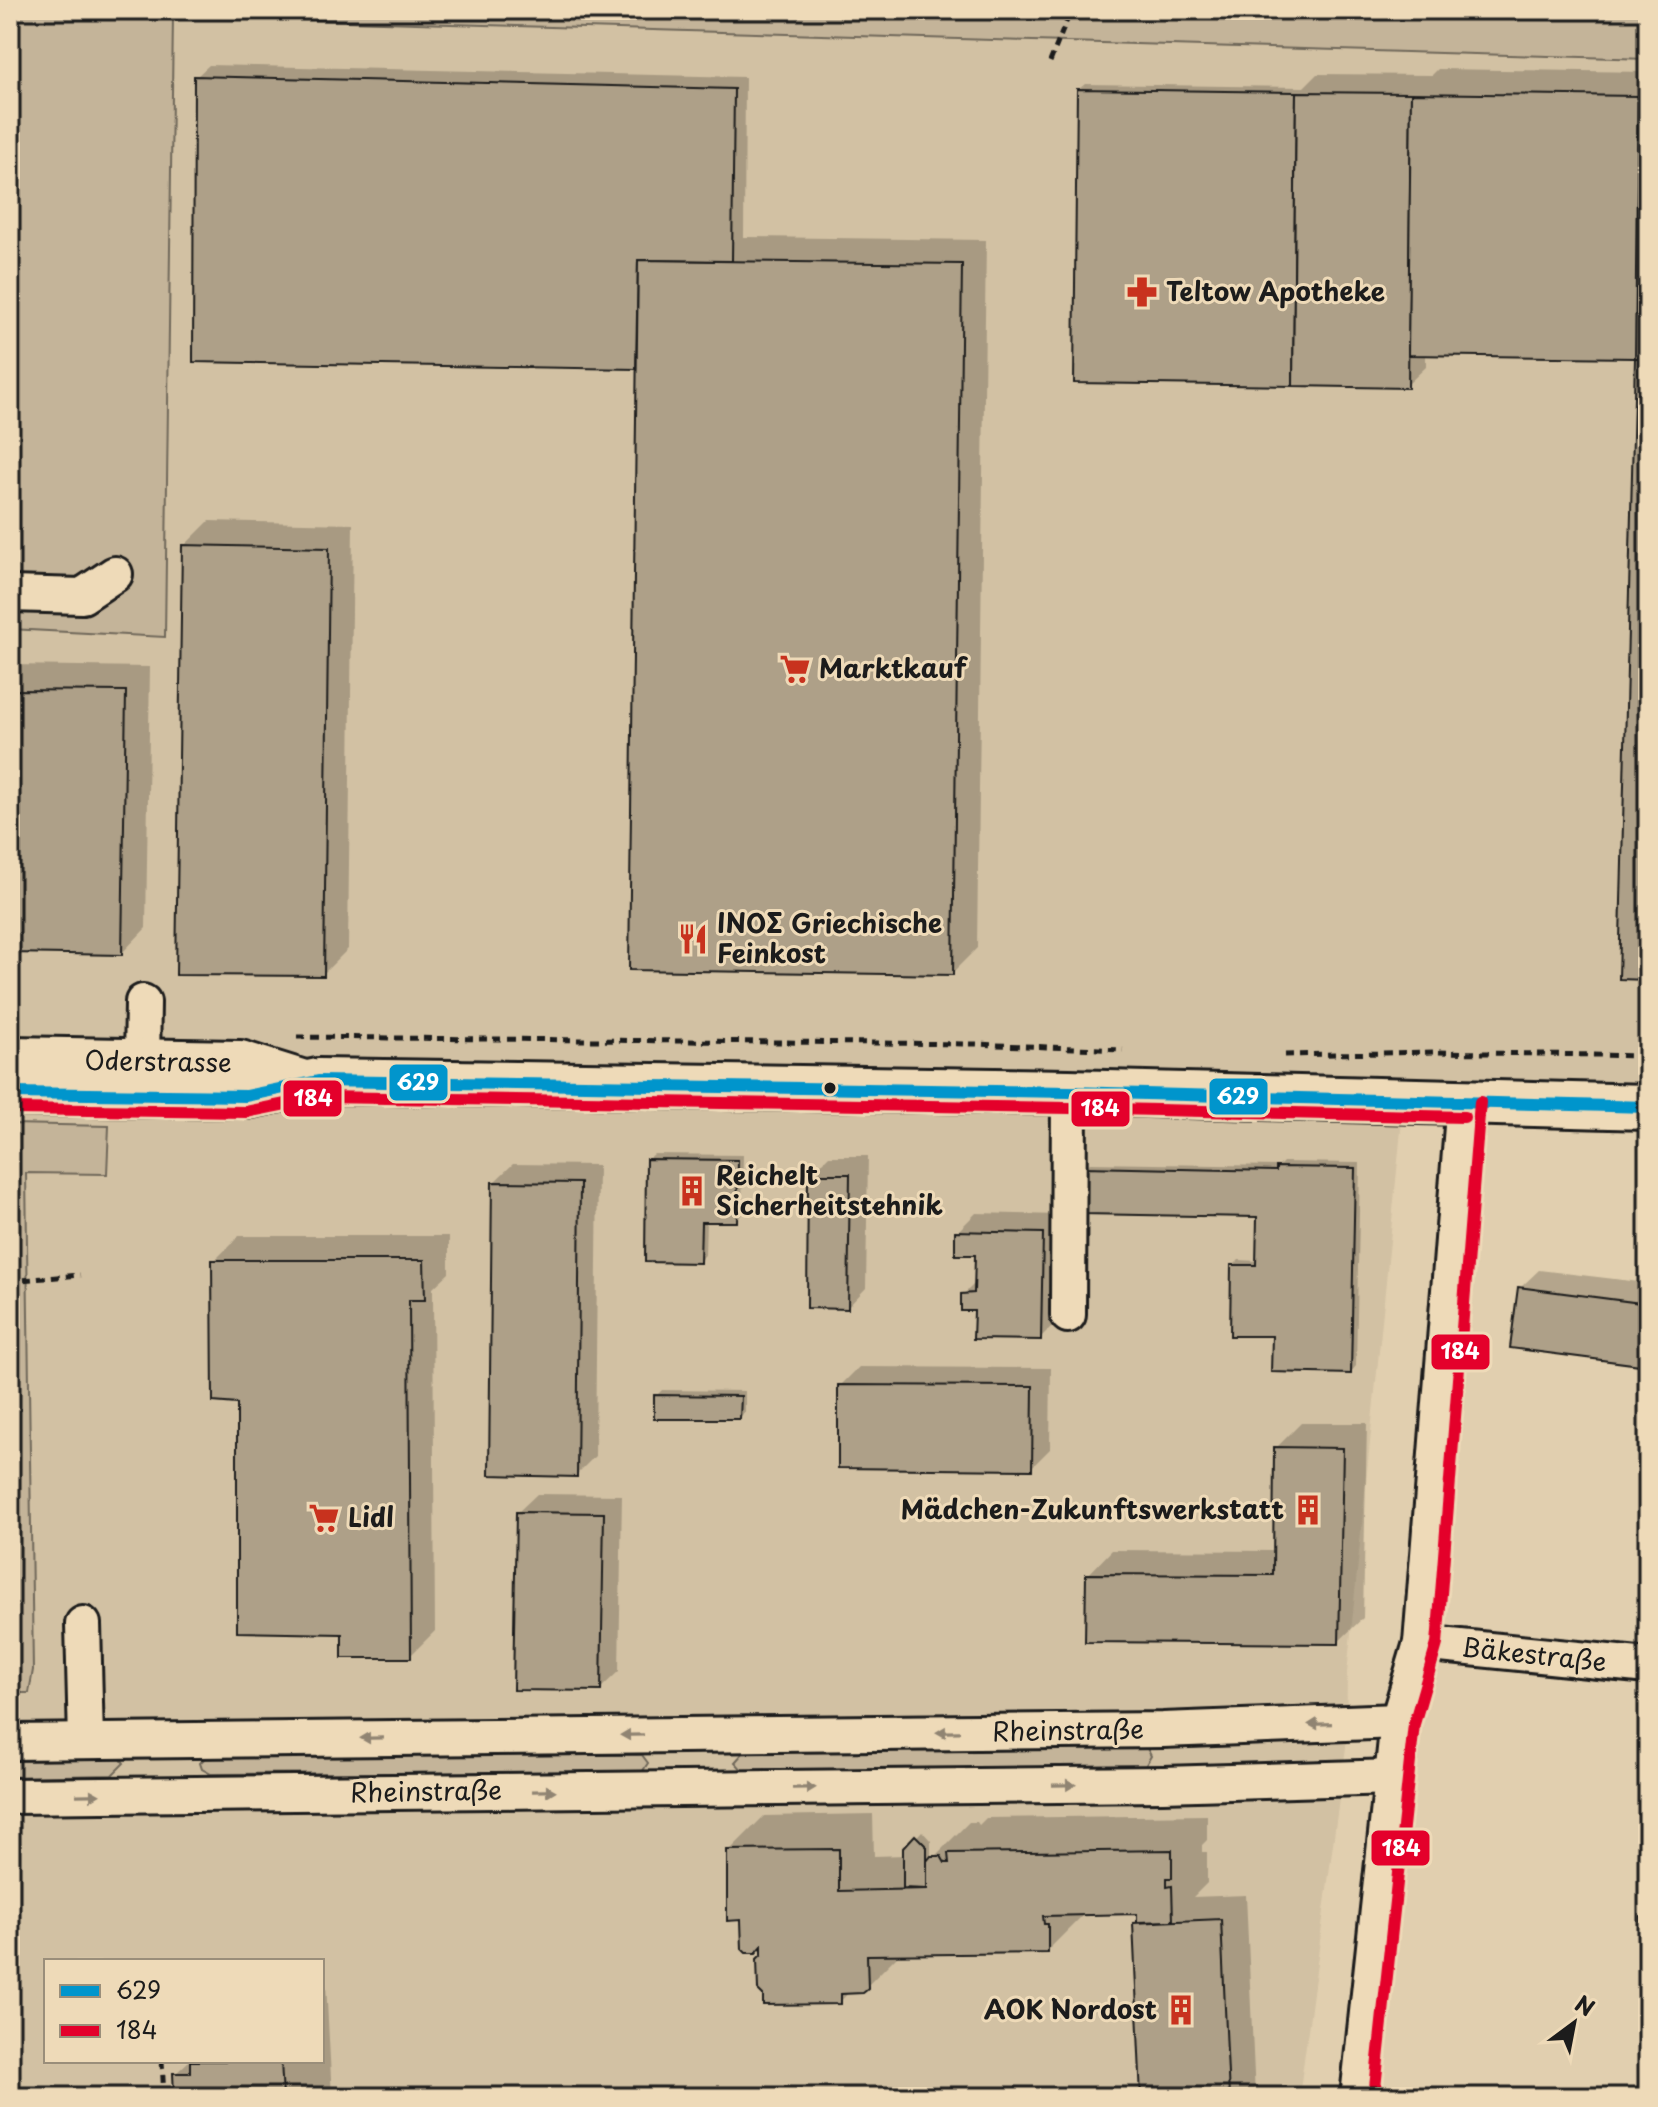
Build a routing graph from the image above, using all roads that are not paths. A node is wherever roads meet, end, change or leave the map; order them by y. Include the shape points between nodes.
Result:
1 (115, 574) dead end
2 (10, 594) edge
3 (143, 1002) dead end
4 (10, 1059) edge
5 (143, 1092) junction
6 (1069, 1092) junction
7 (10, 1093) edge
8 (1464, 1101) junction
9 (1648, 1107) edge
10 (1068, 1315) dead end
11 (83, 1624) dead end
12 (1421, 1643) junction
13 (1648, 1666) edge
14 (1398, 1721) junction
15 (1163, 1730) junction
16 (685, 1735) junction
17 (166, 1740) junction
18 (86, 1741) junction
19 (10, 1742) edge
20 (1394, 1777) junction
21 (1163, 1784) junction
22 (686, 1789) junction
23 (167, 1794) junction
24 (10, 1796) edge
25 (1358, 2097) edge

1 - 2 street via 82,596
3 - 5 street
4 - 5 main road, Oderstrasse
5 - 6 main road, Oderstrasse via 246,1096 304,1083
5 - 7 main road, Oderstrasse
6 - 8 main road, Oderstrasse
6 - 10 street
8 - 9 main road, Oderstrasse
8 - 12 street
11 - 18 street
12 - 13 street, Bäkestraße
12 - 14 street
14 -> 15 street, Rheinstraße
14 - 20 street
15 -> 16 street, Rheinstraße
15 - 21 street, Rheinstraße
16 -> 17 street, Rheinstraße
16 - 22 street
17 - 18 street, Rheinstraße
17 - 23 street
18 - 19 street, Rheinstraße
20 - 21 street, Rheinstraße
20 - 25 street
22 -> 21 street, Rheinstraße
23 -> 22 street, Rheinstraße
24 -> 23 street, Rheinstraße

